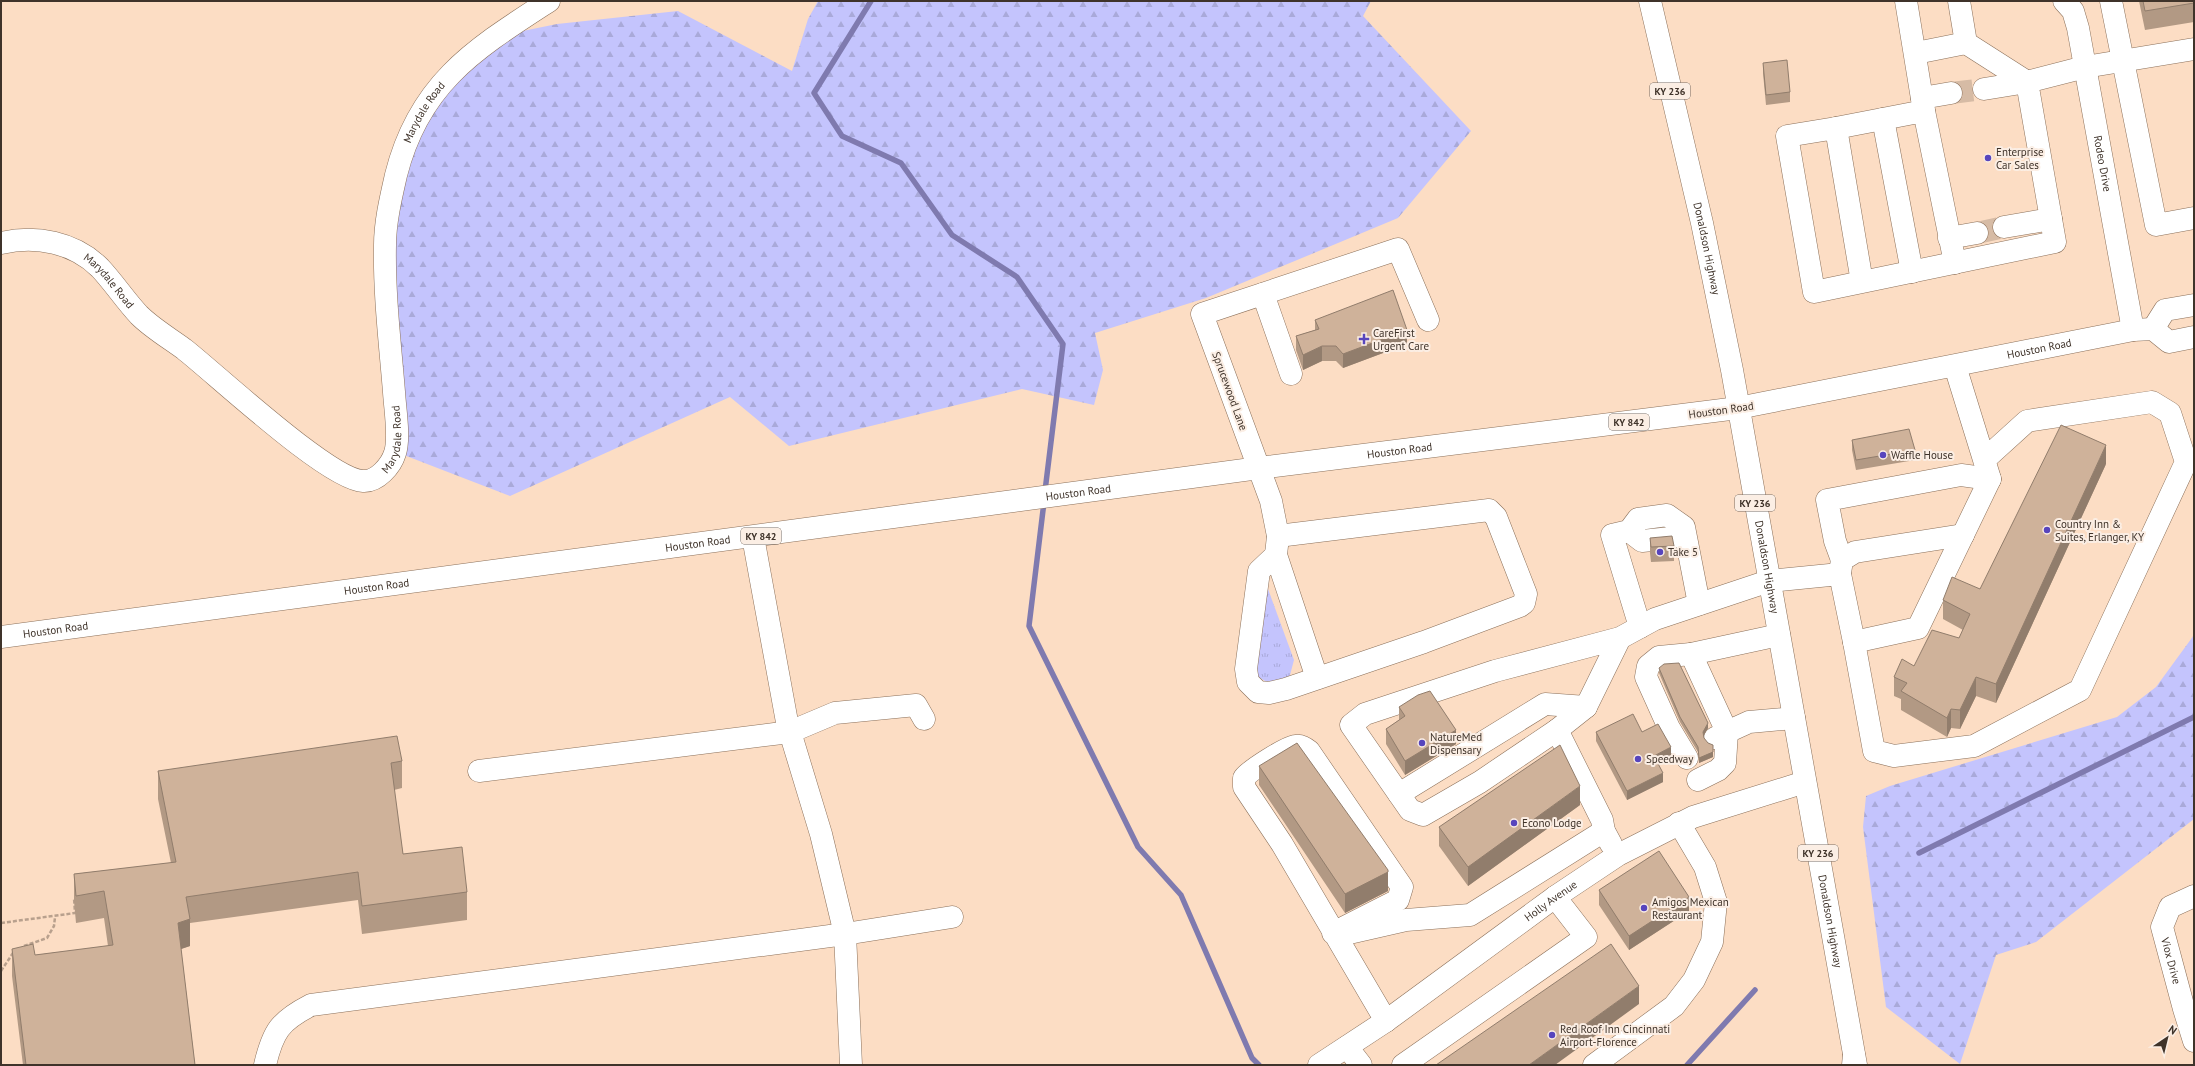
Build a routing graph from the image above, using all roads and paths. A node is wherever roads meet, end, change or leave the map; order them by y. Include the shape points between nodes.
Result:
1 (549, 1) edge
2 (1650, 1) edge
3 (1906, 1) edge
4 (1958, 1) edge
5 (2064, 1) edge
6 (2111, 1) edge
7 (1966, 43) junction
8 (2194, 49) edge
9 (1916, 53) junction
10 (2123, 60) junction
11 (2085, 67) junction
12 (2027, 82) junction
13 (1984, 89) tunnel mouth
14 (1951, 93) tunnel mouth
15 (1923, 104) junction
16 (1883, 118) junction
17 (1836, 128) junction
18 (2194, 218) edge
19 (2051, 219) junction
20 (2004, 227) tunnel mouth
21 (1977, 232) tunnel mouth
22 (1950, 238) junction
23 (1, 243) edge
24 (1955, 263) junction
25 (1912, 272) junction
26 (1862, 282) junction
27 (1263, 294) junction
28 (2194, 304) edge
29 (1428, 320) dead end
30 (2143, 330) junction
31 (2194, 337) edge
32 (1955, 366) junction
33 (1291, 374) dead end
34 (1738, 408) junction
35 (1259, 468) junction
36 (1987, 470) junction
37 (1963, 535) junction
38 (753, 537) junction
39 (1277, 545) junction
40 (1841, 567) junction
41 (1770, 581) junction
42 (1699, 604) junction
43 (1640, 627) junction
44 (1779, 635) junction
45 (1, 637) edge
46 (1620, 638) junction
47 (1854, 642) junction
48 (1691, 654) junction
49 (1317, 678) junction
50 (1586, 706) junction
51 (1794, 718) junction
52 (924, 719) dead end
53 (1557, 730) junction
54 (790, 732) junction
55 (1721, 735) junction
56 (480, 772) dead end
57 (1698, 780) junction
58 (1805, 782) junction
59 (1399, 794) junction
60 (1713, 810) junction
61 (1679, 823) junction
62 (1604, 831) junction
63 (1618, 855) junction
64 (74, 895) edge
65 (2194, 896) edge
66 (1555, 897) junction
67 (55, 917) junction
68 (952, 917) dead end
69 (1, 923) edge
70 (1333, 933) junction
71 (845, 934) junction
72 (1, 971) edge
73 (1386, 1021) junction
74 (2194, 1041) edge
75 (1347, 1047) junction
76 (1854, 1062) edge
77 (265, 1065) edge
78 (851, 1065) edge
79 (1319, 1065) edge
80 (1361, 1065) edge
81 (1403, 1065) edge
82 (1594, 1065) edge

1 - 23 main road, Marydale Road via 466,58 429,98 411,128 392,189 385,242 396,452 389,466 376,477 363,482 345,476 314,457 184,349 140,316 98,266 83,254 46,240 28,238
2 - 34 main road, Donaldson Highway / KY 236 via 1702,223
3 - 9 main road
4 - 7 main road
5 - 11 main road, Rodeo Drive via 2073,11
6 - 10 main road
7 - 9 main road
7 - 12 main road
8 - 10 main road
9 - 15 main road
10 - 11 main road
10 - 18 main road via 2156,225
11 - 12 main road
11 - 30 main road, Rodeo Drive
12 - 13 main road
12 - 19 main road
14 - 15 main road
15 - 16 main road
15 - 22 main road
16 - 17 main road
16 - 25 main road
17 - 26 main road
17 - 26 main road via 1787,136 1814,292
19 - 20 main road
19 - 24 main road via 2055,242
21 - 22 main road
22 - 24 main road
24 - 25 main road
25 - 26 main road
27 - 29 main road via 1398,249
27 - 33 main road
27 - 35 main road, Sprucewood Lane via 1202,314
28 - 30 main road via 2165,310
30 - 31 main road via 2169,342
30 - 32 main road, Houston Road
32 - 34 main road, Houston Road
32 - 36 main road
34 - 35 main road, Houston Road / KY 842
34 - 41 main road, Donaldson Highway / KY 236
35 - 38 main road, Houston Road / KY 842
35 - 39 main road, Sprucewood Lane via 1271,501
36 - 37 main road
36 - 40 main road via 1827,500
36 - 47 main road via 2027,422 2152,402 2170,414 2186,462 2080,690 1974,746 1894,756 1874,751
37 - 40 main road via 1855,552
37 - 47 main road via 1918,628
38 - 45 main road, Houston Road / KY 842
38 - 54 main road
39 - 49 main road, Sprucewood Lane
39 - 49 main road via 1259,572 1246,668 1248,682 1258,692 1269,693
39 - 49 main road via 1484,509 1495,514 1526,594 1524,603 1520,606
40 - 41 main road
40 - 47 main road
41 - 42 main road
41 - 44 main road, Donaldson Highway / KY 236
42 - 43 main road
42 - 43 main road via 1684,527 1667,515 1638,519 1629,531 1612,535
43 - 46 main road
44 - 48 main road
44 - 51 main road, Donaldson Highway / KY 236
46 - 50 main road
46 - 59 main road via 1496,671 1365,714 1351,725
48 - 55 main road via 1693,677
48 - 57 main road via 1659,657 1648,666 1646,678 1664,704 1690,754
50 - 53 main road
50 - 59 main road via 1545,704
51 - 55 main road via 1750,722
51 - 58 main road, Donaldson Highway / KY 236
52 - 54 main road via 916,705 910,705 835,713
53 - 59 main road via 1480,782 1423,815 1410,810
53 - 62 main road via 1602,820
54 - 56 main road
54 - 71 main road via 821,834
55 - 57 main road via 1725,763 1718,770
57 - 60 main road
58 - 60 main road, Holly Avenue
58 - 76 main road, Donaldson Highway / KY 236
60 - 61 main road, Holly Avenue
61 - 63 main road, Holly Avenue
61 - 82 main road via 1705,867 1716,902 1712,942 1694,980 1674,1006
62 - 63 main road
62 - 70 main road via 1470,916 1406,920 1352,933
63 - 66 main road, Holly Avenue
64 - 67 path via 75,913
65 - 74 main road, Viox Drive via 2170,907 2162,927
66 - 73 main road, Holly Avenue
66 - 81 main road via 1586,937
67 - 69 path
67 - 72 path via 54,926 47,938 26,945 13,953
68 - 71 main road
70 - 70 main road via 1282,844 1244,787 1244,778 1249,772 1294,746 1305,747 1310,751 1402,887 1398,900
70 - 73 main road
71 - 77 main road via 311,1006 286,1020 277,1031 270,1043
71 - 78 main road
73 - 75 main road, Holly Avenue
75 - 79 main road, Holly Avenue
75 - 80 main road

